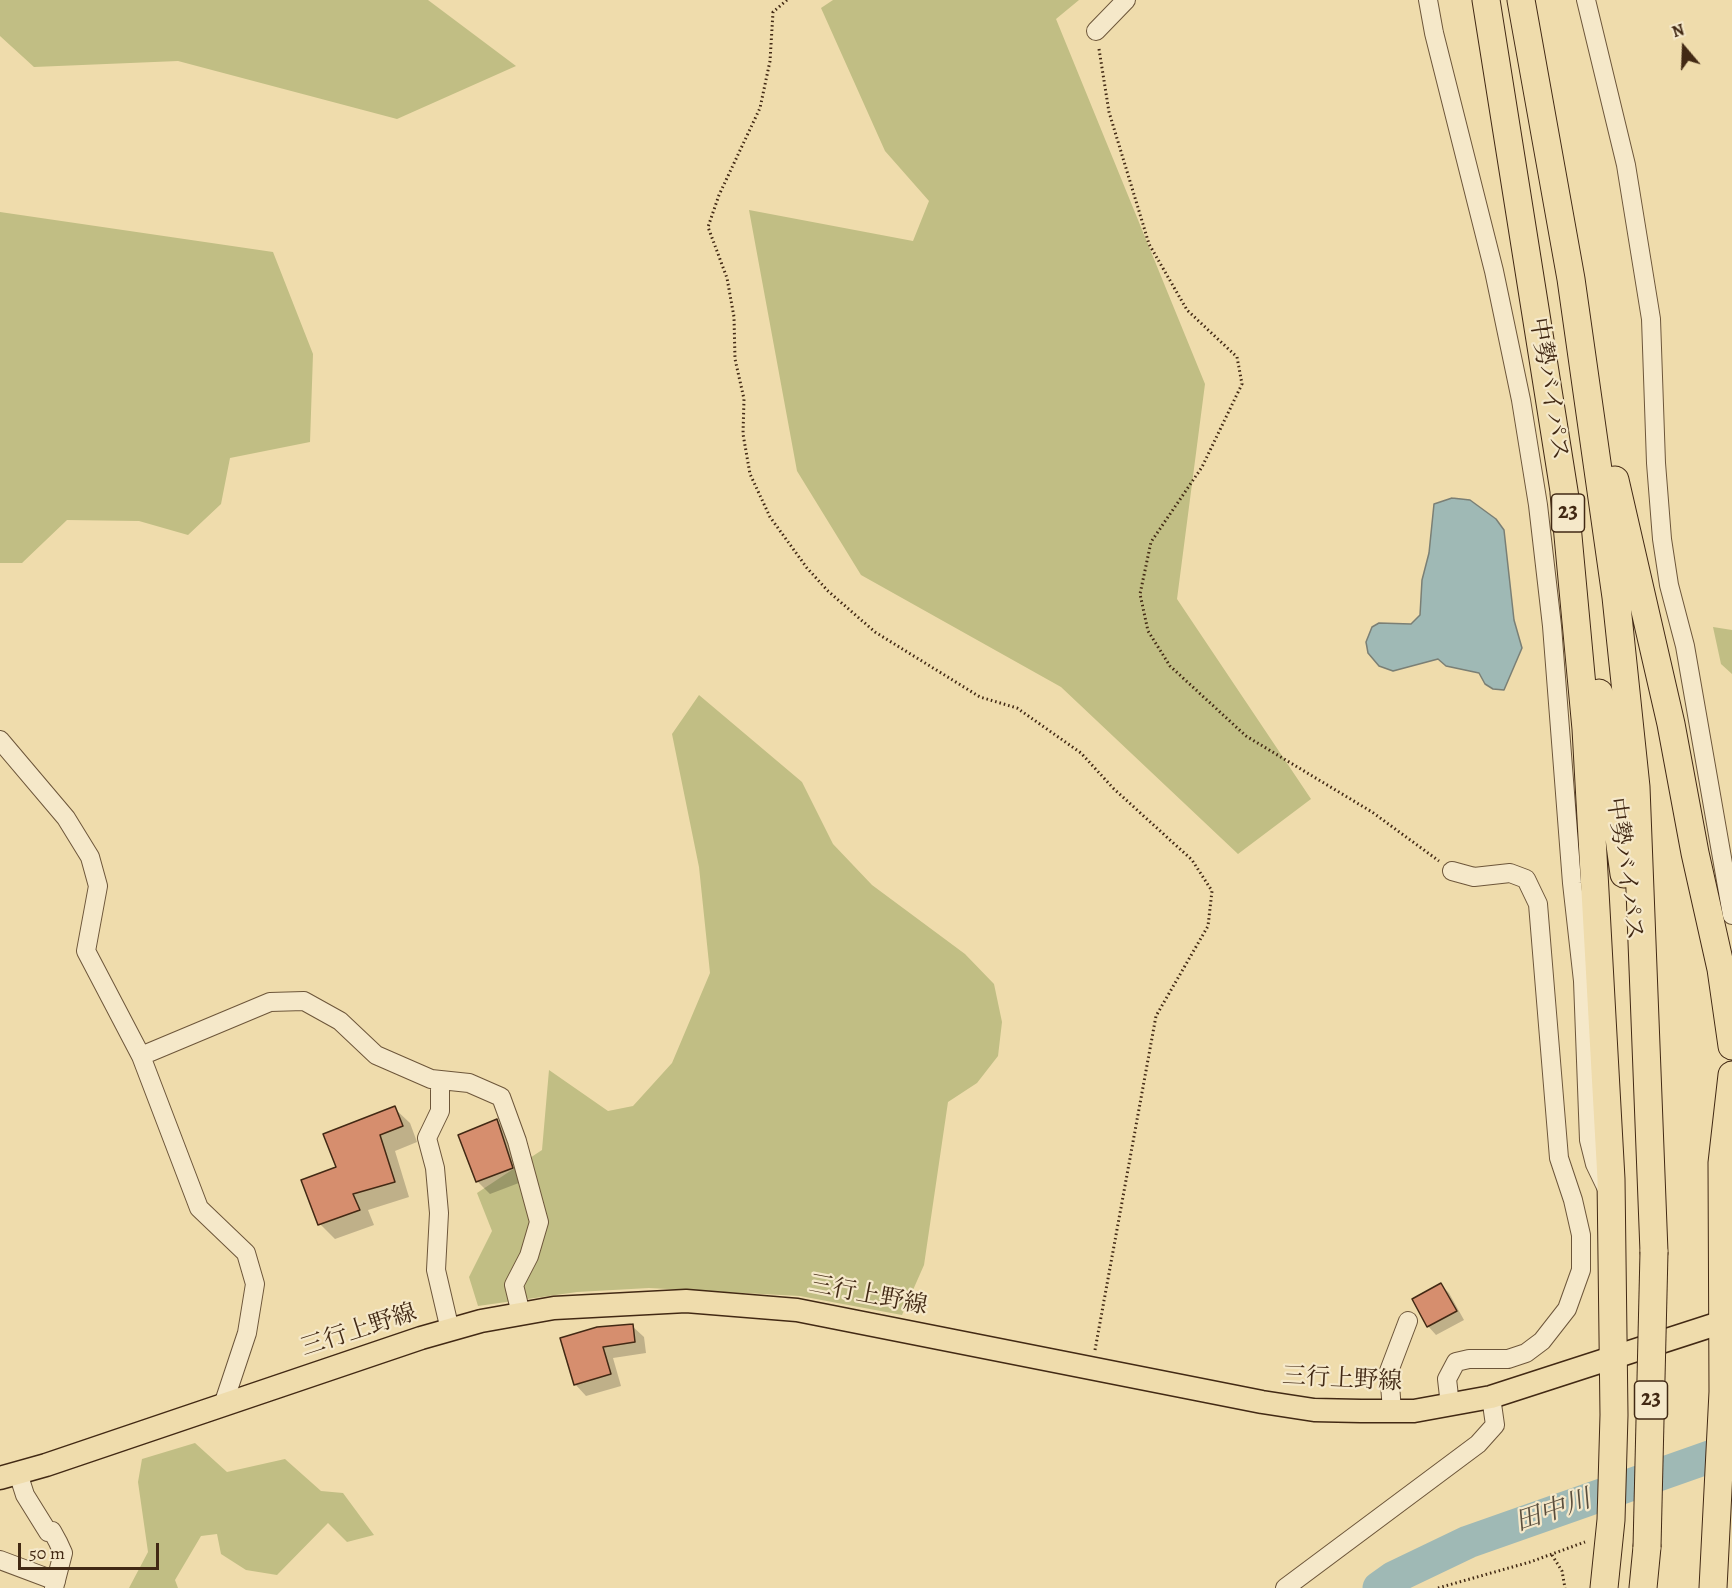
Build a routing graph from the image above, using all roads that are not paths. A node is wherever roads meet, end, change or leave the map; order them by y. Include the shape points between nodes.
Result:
1 (1126, 0) edge
2 (1428, 0) edge
3 (1486, 0) edge
4 (1521, 0) edge
5 (1586, 0) edge
6 (1096, 32) road end
7 (1571, 279) junction
8 (1564, 493) junction
9 (0, 740) edge
10 (1452, 870) road end
11 (1732, 915) edge
12 (1646, 1027) junction
13 (1732, 1046) edge
14 (141, 1056) junction
15 (1732, 1076) edge
16 (440, 1080) junction
17 (1611, 1199) junction
18 (520, 1314) junction
19 (1408, 1321) dead end
20 (1727, 1321) edge
21 (450, 1330) junction
22 (1614, 1357) junction
23 (1491, 1397) junction
24 (223, 1405) junction
25 (1450, 1405) junction
26 (1392, 1411) junction
27 (9, 1475) edge
28 (0, 1560) edge
29 (55, 1585) edge
30 (1285, 1588) edge
31 (1604, 1588) edge
32 (1643, 1588) edge
33 (1713, 1588) edge

1 - 6 street
2 - 17 street via 1494,271 1538,505 1583,981 1589,1140
3 - 8 highway, 中勢バイパス / 23
4 - 7 highway, 中勢バイパス / 23
5 - 11 street via 1628,176 1651,319 1662,539 1685,646
7 - 12 highway, 中勢バイパス / 23 via 1616,597 1636,787
7 - 13 highway via 1671,724 1721,969
8 - 12 highway, 中勢バイパス / 23 via 1605,729
8 - 17 highway via 1586,729
9 - 14 street via 66,818 90,857 98,886 86,951
10 - 25 street via 1474,877 1510,873 1526,879 1538,904 1559,1158 1573,1200 1581,1270 1567,1310 1542,1341 1526,1353 1508,1359 1456,1362 1447,1379
12 - 32 highway, 中勢バイパス / 23, bridge via 1654,1252
14 - 16 street via 270,1002 304,1001 340,1021 376,1055
14 - 24 street via 199,1208 246,1253 255,1284 247,1333
15 - 20 highway via 1722,1163
16 - 18 street via 469,1083 501,1097 517,1141 539,1222 530,1256 514,1286
16 - 21 street via 440,1112 427,1138 435,1168 439,1213 436,1270
17 - 22 highway
18 - 21 main road, 三行上野線
18 - 26 main road, 三行上野線 via 591,1305 686,1301 797,1310 1304,1408
19 - 26 street via 1389,1371
20 - 22 main road, 三行上野線
20 - 33 highway
21 - 24 main road, 三行上野線
22 - 23 main road, 三行上野線
22 - 31 highway via 1611,1520
23 - 25 main road, 三行上野線
23 - 30 street via 1495,1425 1478,1444
24 - 27 main road, 三行上野線
25 - 26 main road, 三行上野線
27 - 29 street via 48,1532 52,1531 63,1553
28 - 29 street

